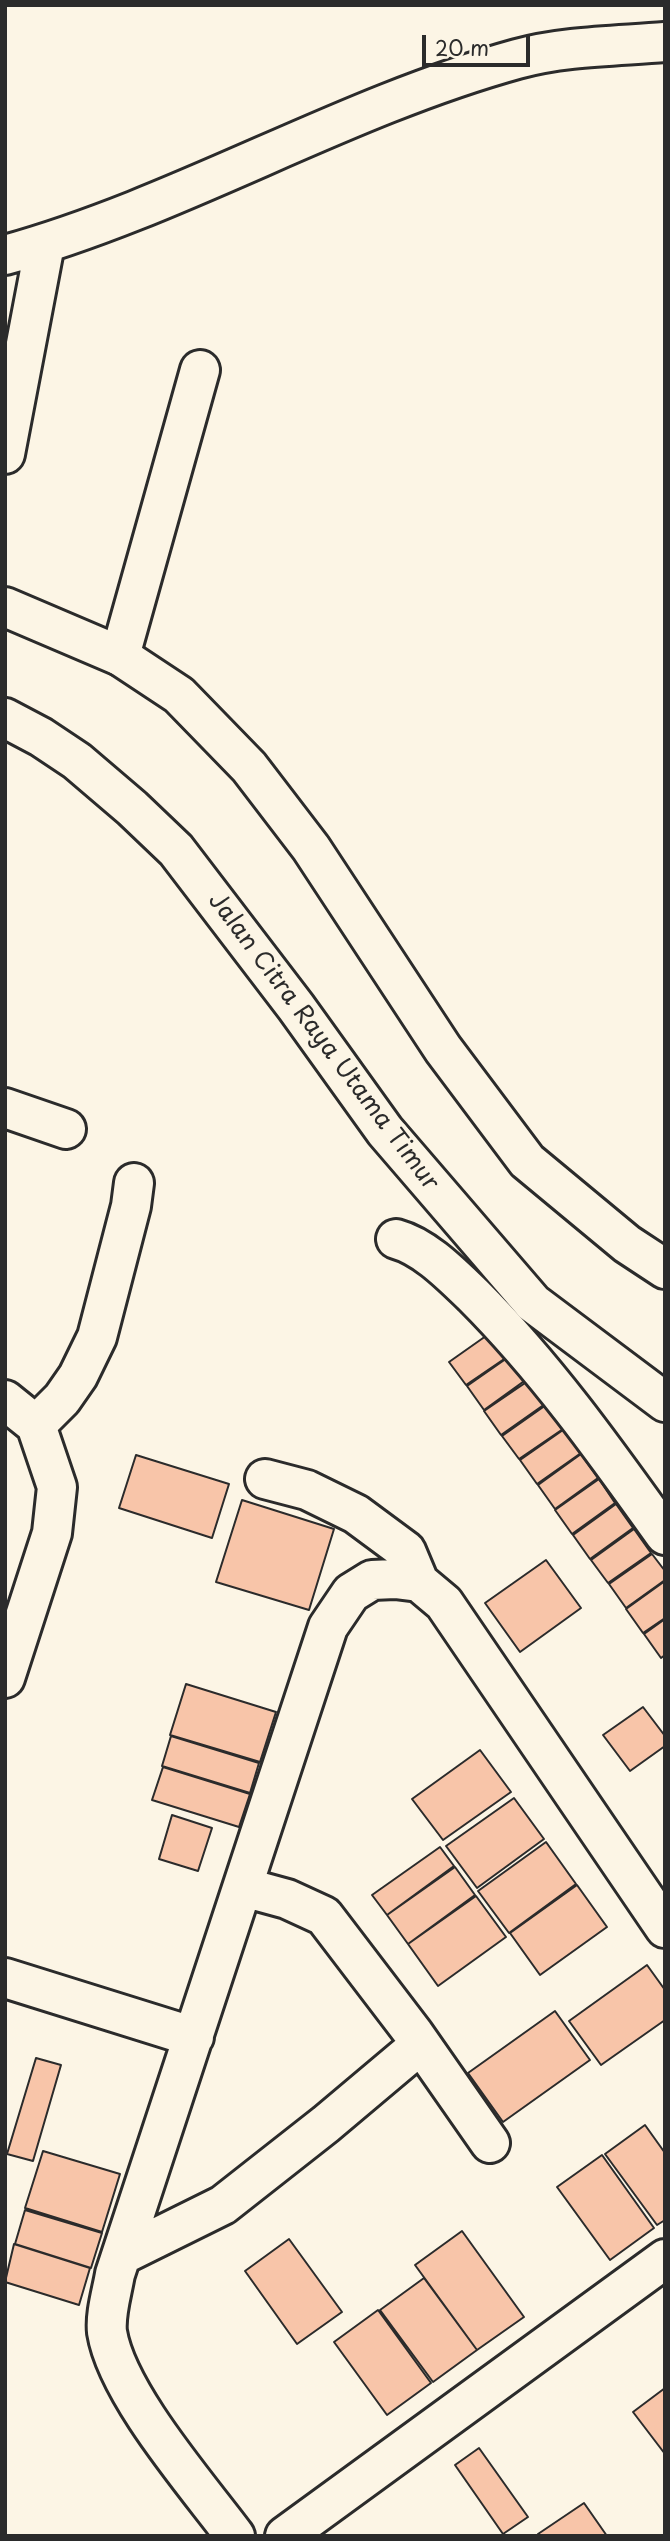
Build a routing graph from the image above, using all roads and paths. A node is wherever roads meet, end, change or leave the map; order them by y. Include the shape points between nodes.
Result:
1 (665, 43) edge
2 (45, 244) junction
3 (5, 255) edge
4 (200, 370) dead end
5 (5, 454) edge
6 (5, 607) edge
7 (120, 656) junction
8 (5, 718) edge
9 (5, 1108) edge
10 (66, 1129) dead end
11 (134, 1183) dead end
12 (396, 1239) dead end
13 (665, 1269) edge
14 (5, 1400) edge
15 (665, 1402) edge
16 (36, 1425) junction
17 (265, 1479) dead end
18 (665, 1535) edge
19 (419, 1582) junction
20 (5, 1678) edge
21 (243, 1887) junction
22 (665, 1928) edge
23 (5, 1978) edge
24 (194, 2036) junction
25 (421, 2044) junction
26 (490, 2143) dead end
27 (121, 2255) junction
28 (665, 2259) edge
29 (235, 2536) edge
30 (285, 2536) edge

1 - 2 street via 519,58 416,93
2 - 3 street
2 - 5 street
4 - 7 street
6 - 7 street
7 - 13 street via 179,695 249,766 311,848 443,1049 527,1161 627,1244
8 - 15 street, Jalan Citra Raya Utama Timur via 77,761 176,850 385,1131 533,1303
9 - 10 street
11 - 16 street via 97,1337 78,1376
12 - 18 street via 440,1266 496,1320 584,1421
14 - 16 street
16 - 20 street via 57,1487 52,1533
17 - 19 street via 307,1490 356,1514 406,1551
19 - 21 street via 372,1580 351,1593 328,1627
19 - 22 street via 444,1603
21 - 24 street
21 - 25 street via 287,1899 324,1916
23 - 24 street
24 - 27 street
25 - 26 street
25 - 27 street via 223,2205
27 - 29 street via 107,2331 120,2373 148,2420
28 - 30 street

